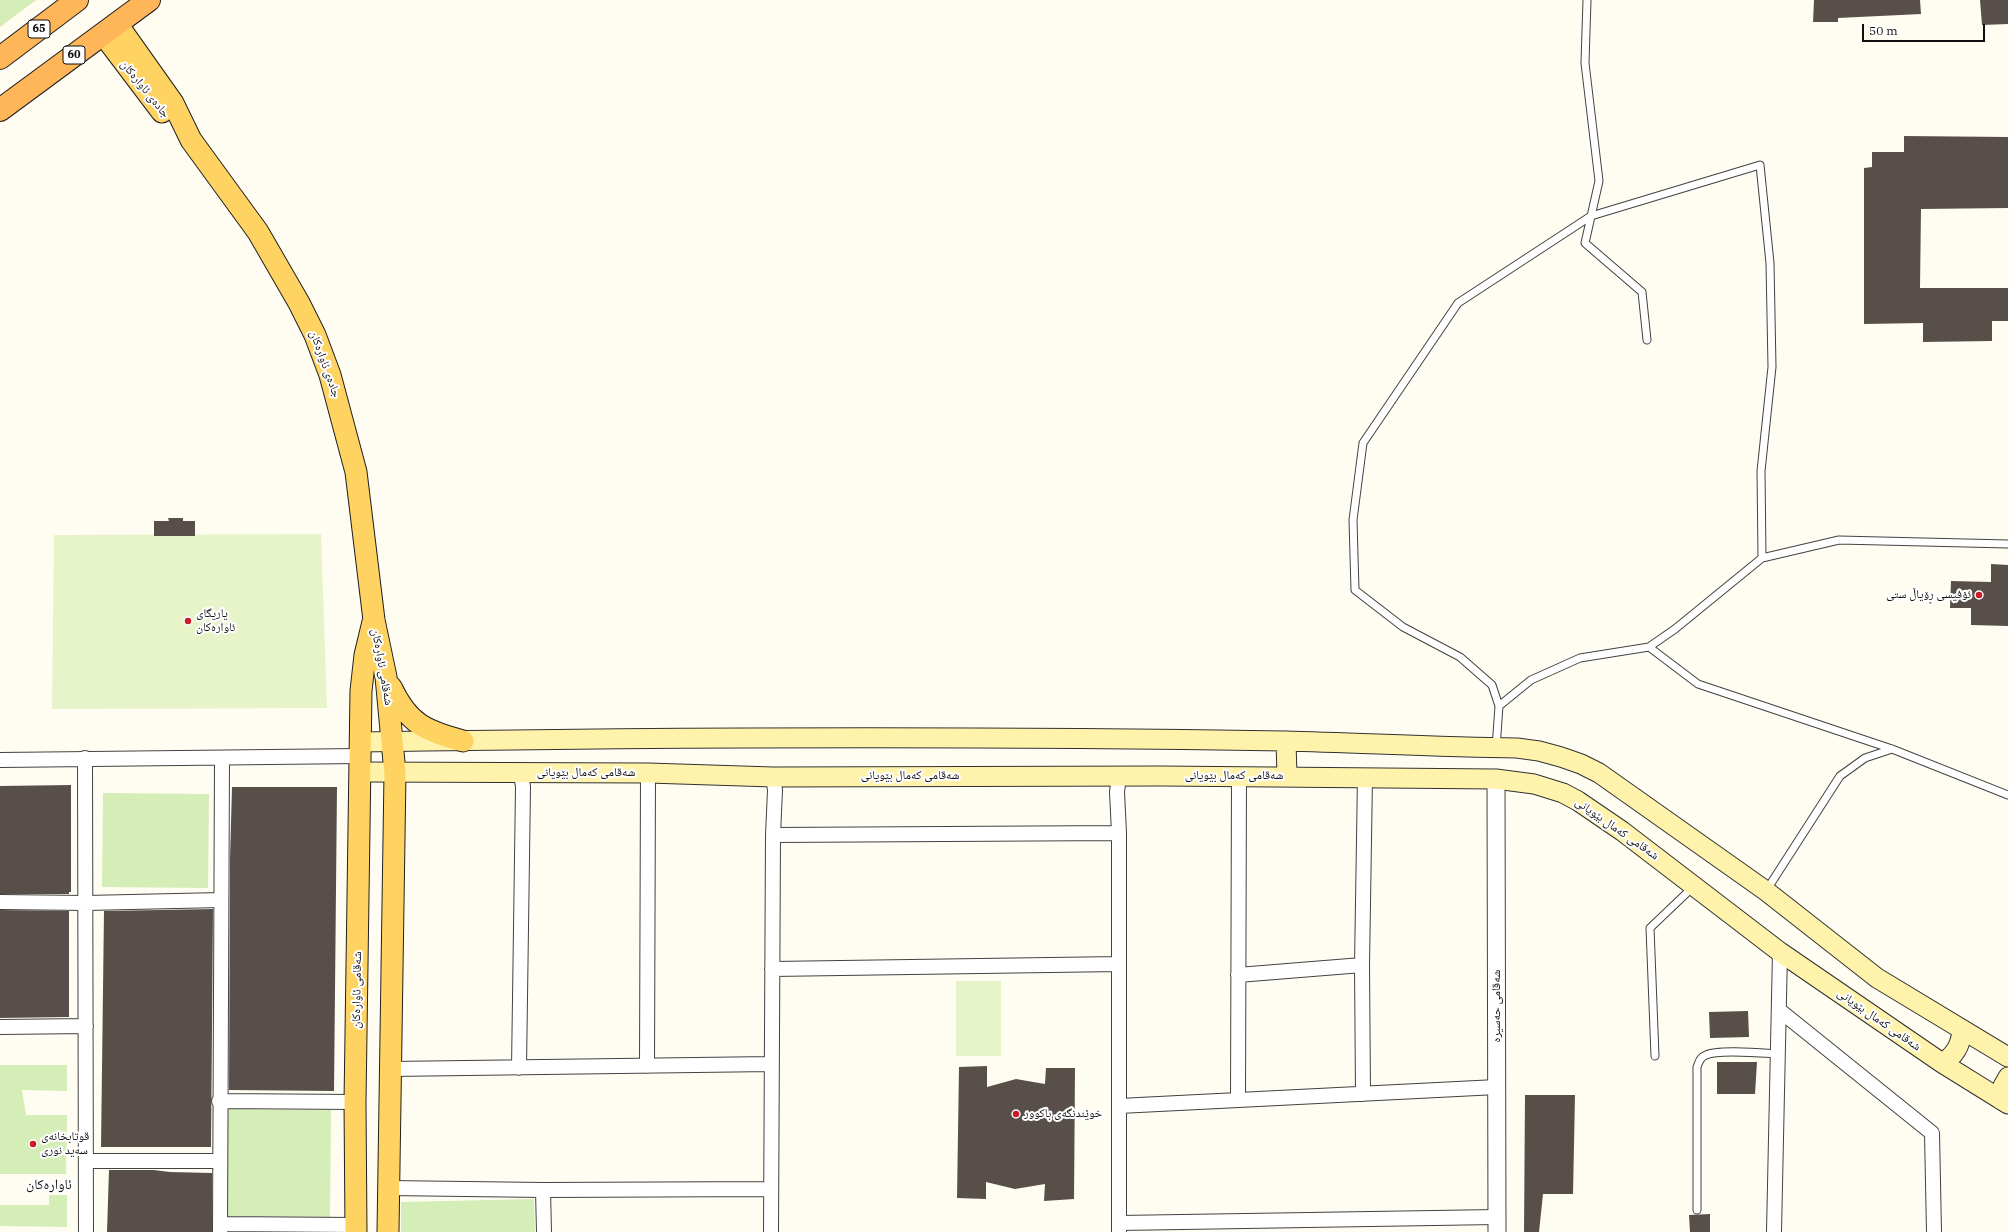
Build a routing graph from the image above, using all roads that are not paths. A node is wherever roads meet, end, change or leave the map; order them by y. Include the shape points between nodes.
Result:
1 (77, 0) edge
2 (149, 0) edge
3 (1587, 0) edge
4 (110, 29) junction
5 (0, 58) edge
6 (0, 110) edge
7 (1591, 216) junction
8 (1647, 340) dead end
9 (2008, 544) edge
10 (1762, 558) junction
11 (374, 620) junction
12 (1649, 647) junction
13 (386, 677) junction
14 (1499, 706) junction
15 (393, 741) junction
16 (463, 741) junction
17 (1286, 741) junction
18 (442, 742) junction
19 (1496, 748) junction
20 (1892, 749) junction
21 (360, 757) junction
22 (85, 758) junction
23 (222, 758) junction
24 (0, 760) edge
25 (442, 771) junction
26 (395, 773) junction
27 (521, 773) junction
28 (648, 773) junction
29 (1119, 776) junction
30 (1239, 776) junction
31 (1287, 776) junction
32 (773, 777) junction
33 (1365, 777) junction
34 (1496, 779) junction
35 (2008, 795) edge
36 (1119, 833) junction
37 (772, 835) junction
38 (1695, 886) junction
39 (1766, 891) junction
40 (221, 900) junction
41 (0, 902) edge
42 (86, 903) junction
43 (1780, 952) junction
44 (1119, 964) junction
45 (1362, 965) junction
46 (772, 968) junction
47 (1238, 975) junction
48 (1778, 1010) junction
49 (86, 1026) junction
50 (0, 1027) edge
51 (1962, 1030) junction
52 (1778, 1054) junction
53 (1655, 1056) dead end
54 (2008, 1057) edge
55 (1942, 1063) junction
56 (772, 1064) junction
57 (647, 1066) junction
58 (390, 1068) junction
59 (519, 1068) junction
60 (2008, 1077) edge
61 (1497, 1087) junction
62 (1363, 1094) junction
63 (1238, 1100) junction
64 (219, 1101) junction
65 (355, 1102) junction
66 (2004, 1102) edge
67 (1119, 1106) junction
68 (86, 1161) junction
69 (219, 1161) junction
70 (388, 1188) junction
71 (771, 1189) junction
72 (543, 1190) junction
73 (1697, 1210) dead end
74 (1497, 1225) edge
75 (1341, 1226) edge
76 (220, 1228) edge
77 (356, 1228) edge
78 (1119, 1228) edge
79 (86, 1232) edge
80 (388, 1232) edge
81 (544, 1232) edge
82 (771, 1232) edge
83 (1774, 1232) edge
84 (1934, 1232) edge

1 - 5 highway, 65
2 - 4 highway, 60
3 - 7 lane via 1585,63 1599,181
4 - 6 highway, 60
4 - 11 main road, جادەی ئاوارەکان via 163,113 192,140 232,195 300,302 315,335 341,410 356,472
7 - 8 lane via 1585,242 1642,292
7 - 10 lane via 1760,165 1770,262 1772,367 1761,471
7 - 14 lane via 1458,303 1363,443 1353,520 1356,590 1403,627 1460,657 1492,685
9 - 10 lane via 1839,540
10 - 12 lane
11 - 13 main road, شەقامی ئاوارەکان
11 - 21 main road, شەقامی ئاوارەکان via 363,673
12 - 14 lane via 1580,658 1531,680
12 - 20 lane via 1698,684
13 - 15 main road, شەقامی ئاوارەکان
13 - 16 main road via 402,708 413,720 438,734
14 - 19 lane
15 - 18 main road
15 - 21 main road
15 - 26 main road, شەقامی ئاوارەکان
16 - 17 main road via 646,738
16 - 18 main road
17 - 19 main road
17 - 31 main road
18 - 25 main road
19 - 39 main road via 1539,751 1590,768
20 - 35 lane
20 - 39 lane via 1865,758 1840,776
21 - 23 street
21 - 26 main road, شەقامی کەمال بێویانی
21 - 65 main road, شەقامی ئاوارەکان
22 - 23 street
22 - 24 street
22 - 42 street
23 - 40 street
25 - 26 main road, شەقامی کەمال بێویانی
25 - 27 main road, شەقامی کەمال بێویانی
26 - 58 main road, شەقامی ئاوارەکان
27 - 28 main road, شەقامی کەمال بێویانی
27 - 59 street via 523,787
28 - 32 main road, شەقامی کەمال بێویانی
28 - 57 street
29 - 30 main road, شەقامی کەمال بێویانی
29 - 32 main road, شەقامی کەمال بێویانی
29 - 36 street
30 - 31 main road, شەقامی کەمال بێویانی
30 - 47 street
31 - 33 main road, شەقامی کەمال بێویانی
32 - 37 street via 775,790
33 - 34 main road, شەقامی کەمال بێویانی
33 - 45 street
34 - 38 main road, شەقامی کەمال بێویانی via 1534,784 1578,801
34 - 61 street, شەقامی حەسیرە
36 - 37 street
36 - 44 street
37 - 46 street
38 - 43 main road, شەقامی کەمال بێویانی
38 - 53 lane via 1650,928
39 - 51 main road via 1877,978
40 - 42 street
40 - 64 street
41 - 42 street
42 - 49 street
43 - 48 street
43 - 55 main road, شەقامی کەمال بێویانی
44 - 46 street
44 - 67 street
45 - 47 street
45 - 62 street
46 - 56 street
47 - 63 street
48 - 52 street
48 - 84 street via 1932,1133
49 - 50 street
49 - 68 street
51 - 54 main road
51 - 55 main road via 1957,1050
52 - 73 lane via 1714,1052 1699,1061
52 - 83 street
55 - 66 main road, شەقامی کەمال بێویانی
56 - 57 street
56 - 71 street
57 - 59 street
58 - 59 street
58 - 70 main road, شەقامی ئاوارەکان
60 - 66 main road via 2003,1086
61 - 62 street
61 - 74 street, شەقامی حەسیرە
62 - 63 street
63 - 67 street
64 - 65 street
64 - 69 street
65 - 77 main road, شەقامی ئاوارەکان
67 - 78 street
68 - 69 street
68 - 79 street
69 - 76 street
70 - 72 street
70 - 80 main road, شەقامی ئاوارەکان
71 - 72 street
71 - 82 street
72 - 81 street
74 - 75 street
75 - 78 street
76 - 77 street

